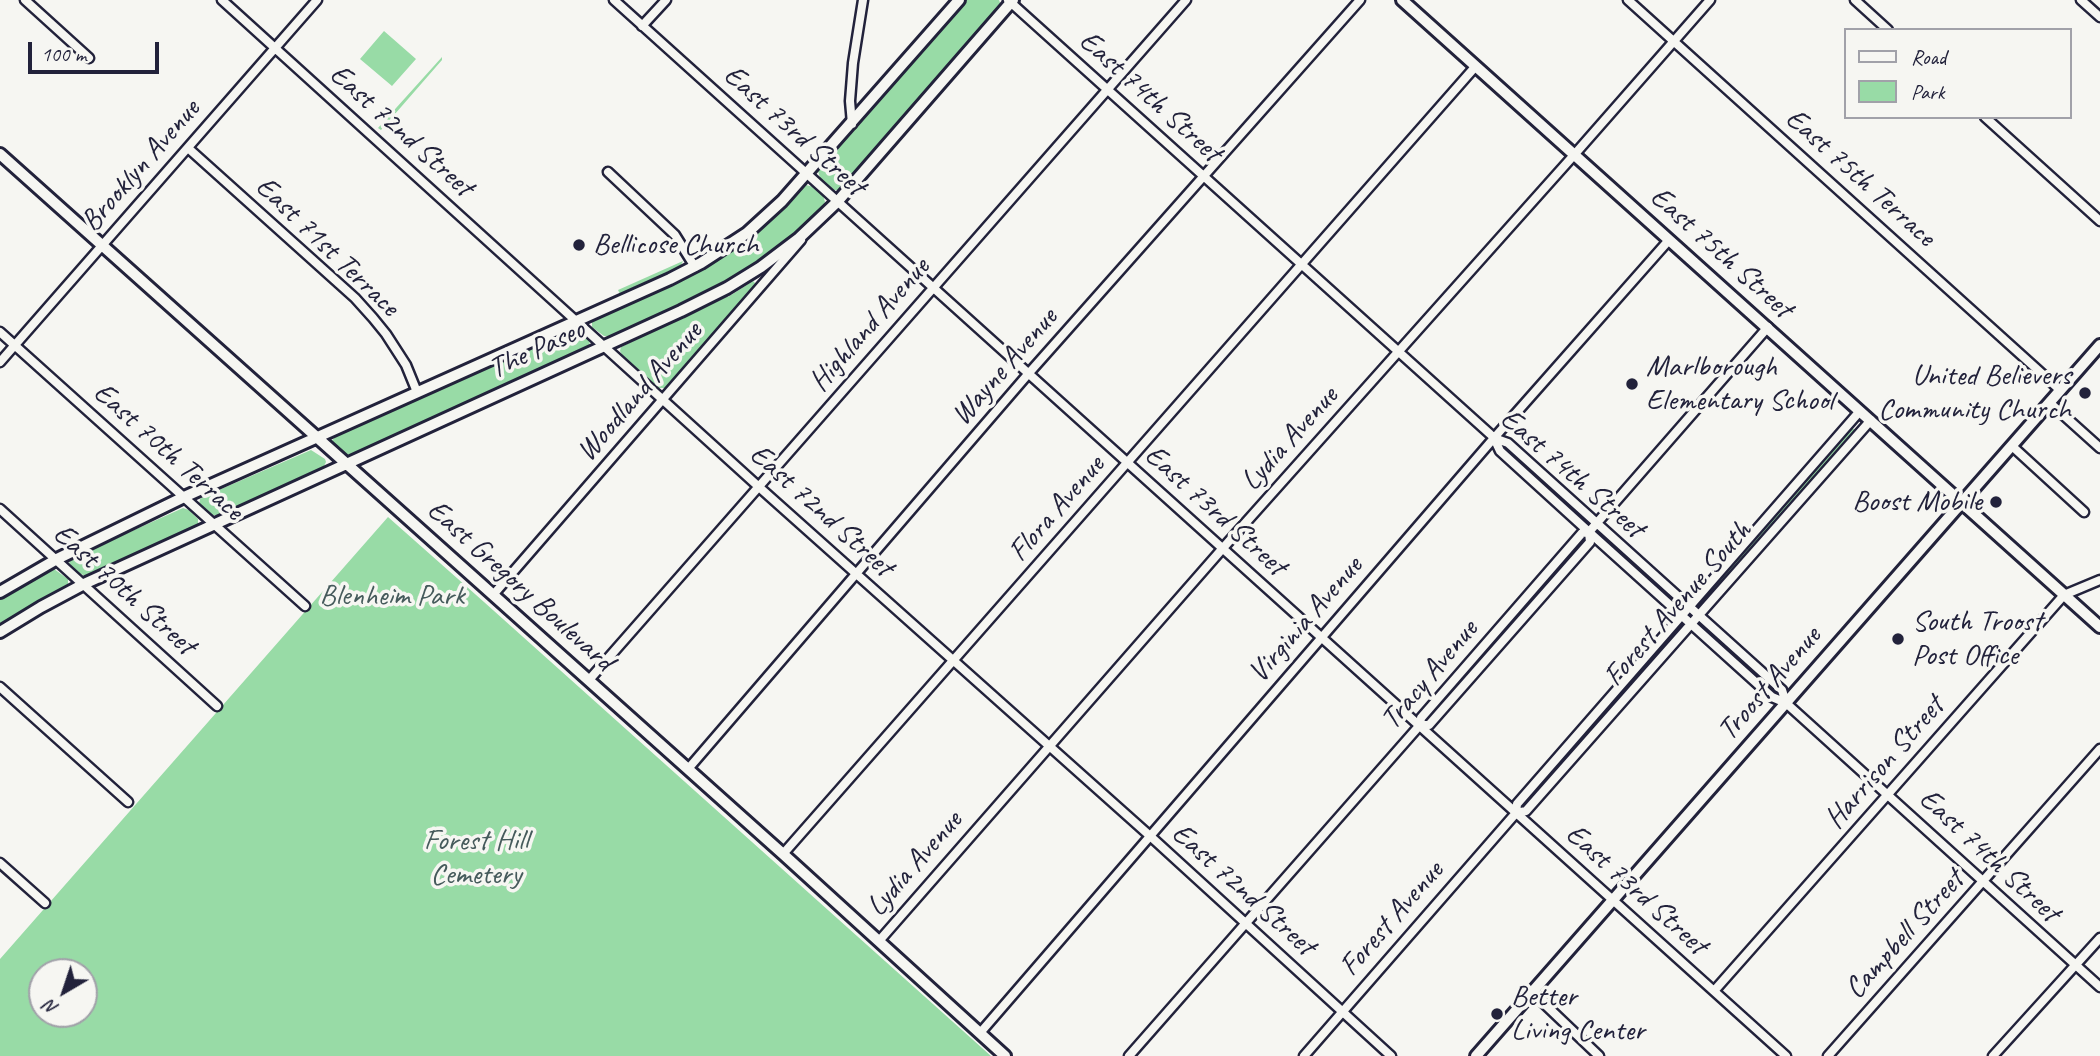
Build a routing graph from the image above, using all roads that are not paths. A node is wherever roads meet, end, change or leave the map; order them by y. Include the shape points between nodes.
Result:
1 (25, 0) edge
2 (222, 0) edge
3 (317, 0) edge
4 (614, 0) edge
5 (666, 0) edge
6 (863, 0) edge
7 (959, 0) edge
8 (1186, 0) edge
9 (1360, 0) edge
10 (1402, 0) edge
11 (1628, 0) edge
12 (1710, 0) edge
13 (1855, 0) edge
14 (2081, 0) edge
15 (1011, 1) edge
16 (2100, 17) edge
17 (642, 26) junction
18 (1886, 28) edge
19 (1674, 41) junction
20 (275, 48) junction
21 (89, 58) dead end
22 (1475, 67) junction
23 (1108, 89) junction
24 (1987, 119) edge
25 (852, 124) junction
26 (188, 148) junction
27 (0, 154) edge
28 (1574, 155) junction
29 (608, 172) dead end
30 (807, 174) junction
31 (1204, 176) junction
32 (838, 201) junction
33 (820, 219) junction
34 (2100, 220) edge
35 (1669, 240) junction
36 (102, 246) junction
37 (1302, 265) junction
38 (695, 267) junction
39 (934, 287) junction
40 (577, 320) junction
41 (1768, 327) junction
42 (0, 332) edge
43 (15, 345) junction
44 (2100, 345) edge
45 (604, 346) junction
46 (1399, 352) junction
47 (0, 362) edge
48 (1029, 373) junction
49 (2060, 390) junction
50 (417, 392) junction
51 (663, 399) junction
52 (2050, 403) junction
53 (1860, 411) junction
54 (1871, 420) junction
55 (316, 437) junction
56 (1494, 438) junction
57 (2012, 446) junction
58 (2100, 448) edge
59 (1128, 463) junction
60 (346, 464) junction
61 (759, 486) junction
62 (184, 497) junction
63 (1962, 503) junction
64 (0, 509) edge
65 (2084, 512) dead end
66 (214, 524) junction
67 (1597, 524) junction
68 (1589, 532) junction
69 (1223, 548) junction
70 (57, 559) junction
71 (856, 573) junction
72 (2100, 580) edge
73 (84, 584) junction
74 (0, 593) edge
75 (493, 595) junction
76 (2064, 595) junction
77 (305, 606) dead end
78 (1689, 606) junction
79 (1682, 615) junction
80 (1699, 615) junction
81 (1692, 623) junction
82 (2100, 627) edge
83 (0, 632) edge
84 (1321, 637) junction
85 (954, 660) junction
86 (589, 680) junction
87 (0, 687) edge
88 (1786, 702) junction
89 (218, 706) dead end
90 (1420, 725) junction
91 (1050, 746) junction
92 (2100, 749) edge
93 (688, 769) junction
94 (1889, 793) junction
95 (128, 802) dead end
96 (1516, 813) junction
97 (1149, 835) junction
98 (783, 854) junction
99 (0, 863) edge
100 (1983, 881) junction
101 (1614, 900) junction
102 (45, 903) dead end
103 (1246, 924) junction
104 (2100, 938) edge
105 (878, 941) junction
106 (2076, 965) junction
107 (2100, 987) edge
108 (1714, 991) junction
109 (1532, 992) junction
110 (1342, 1011) junction
111 (980, 1033) junction
112 (1005, 1056) edge
113 (1129, 1056) edge
114 (1304, 1056) edge
115 (1391, 1056) edge
116 (1476, 1056) edge
117 (1599, 1056) edge
118 (1786, 1056) edge
119 (1828, 1056) edge
120 (1993, 1056) edge

1 - 21 street
2 - 20 street, East 72nd Street
3 - 20 street, Brooklyn Avenue
4 - 17 street, East 73rd Street
5 - 17 street
6 - 25 street via 851,88
7 - 25 main road, The Paseo
8 - 23 street, Highland Avenue
9 - 31 street, Wayne Avenue
10 - 22 main road, East 75th Street
11 - 19 street, East 75th Terrace
12 - 19 street, Lydia Avenue
13 - 18 street
14 - 16 street
15 - 23 street, East 74th Street
15 - 32 main road, The Paseo
17 - 30 street, East 73rd Street
19 - 28 street, Lydia Avenue
19 - 49 street, East 75th Terrace
20 - 26 street, Brooklyn Avenue
20 - 40 street, East 72nd Street
22 - 28 main road, East 75th Street
22 - 37 street, Flora Avenue
23 - 31 street, East 74th Street
23 - 39 street, Highland Avenue
24 - 34 street
25 - 30 main road, The Paseo
26 - 36 street, Brooklyn Avenue
26 - 50 street, East 71st Terrace via 364,308 406,365
27 - 36 main road, East Gregory Boulevard
28 - 35 main road, East 75th Street
28 - 46 street, Lydia Avenue
29 - 38 street via 675,235
30 - 32 street, East 73rd Street
30 - 38 main road, The Paseo via 747,233
31 - 37 street, East 74th Street
31 - 48 street, Wayne Avenue
32 - 33 main road, The Paseo
32 - 39 street, East 73rd Street
33 - 45 main road, The Paseo via 727,288
33 - 51 street, Woodland Avenue
35 - 41 main road, East 75th Street
35 - 56 street, Virginia Avenue
36 - 43 street, Brooklyn Avenue
36 - 55 main road, East Gregory Boulevard
37 - 46 street, East 74th Street
37 - 59 street, Flora Avenue
38 - 40 main road, The Paseo
39 - 48 street, East 73rd Street
39 - 61 street, Highland Avenue
40 - 45 street, East 72nd Street
40 - 50 main road, The Paseo
41 - 53 main road, East 75th Street
41 - 67 street, Tracy Avenue
42 - 43 street, East 70th Terrace
43 - 47 street, Brooklyn Avenue
43 - 62 street, East 70th Terrace
44 - 49 main road, Troost Avenue
45 - 51 street, East 72nd Street
45 - 60 main road, The Paseo
46 - 56 street, East 74th Street
46 - 69 street, Lydia Avenue
48 - 59 street, East 73rd Street
48 - 71 street, Wayne Avenue
49 - 52 main road, Troost Avenue
50 - 55 main road, The Paseo
51 - 61 street, East 72nd Street
51 - 75 street, Woodland Avenue
52 - 57 main road, Troost Avenue
52 - 58 street
53 - 54 main road, East 75th Street
53 - 78 street
54 - 63 main road, East 75th Street
54 - 80 street, Forest Avenue South
55 - 60 main road, East Gregory Boulevard
55 - 62 main road, The Paseo
56 - 67 street, East 74th Street via 1508,443
56 - 68 street via 1500,451
56 - 84 street, Virginia Avenue
57 - 63 main road, Troost Avenue
57 - 65 street
59 - 69 street, East 73rd Street
59 - 85 street, Flora Avenue
60 - 66 main road, The Paseo
60 - 75 main road, East Gregory Boulevard
61 - 71 street, East 72nd Street
61 - 86 street, Highland Avenue
62 - 66 street, East 70th Terrace
62 - 70 main road, The Paseo
63 - 76 main road, East 75th Street
63 - 88 main road, Troost Avenue
64 - 70 street, East 70th Street
66 - 73 main road, The Paseo
66 - 77 street, East 70th Terrace
67 - 68 street, Tracy Avenue
67 - 78 street, East 74th Street
68 - 79 street
68 - 90 street, Tracy Avenue via 1564,554 1421,718
69 - 84 street, East 73rd Street
69 - 91 street, Lydia Avenue
70 - 73 street, East 70th Street
70 - 74 main road, The Paseo
71 - 85 street, East 72nd Street
71 - 93 street, Wayne Avenue
72 - 76 street, Harrison Street
73 - 83 main road, The Paseo
73 - 89 street, East 70th Street
75 - 86 main road, East Gregory Boulevard
76 - 82 main road, East 75th Street
76 - 94 street, Harrison Street
78 - 79 street
78 - 80 street, East 74th Street
79 - 81 street
79 - 96 street via 1517,804
80 - 81 street, Forest Avenue South
80 - 88 street, East 74th Street via 1782,690
81 - 88 street via 1772,697
81 - 96 street, Forest Avenue South via 1526,811
84 - 90 street, East 73rd Street
84 - 97 street, Virginia Avenue
85 - 91 street, East 72nd Street
85 - 98 street, Flora Avenue
86 - 93 main road, East Gregory Boulevard
87 - 95 street
88 - 94 street, East 74th Street
88 - 101 main road, Troost Avenue
90 - 96 street, East 73rd Street
90 - 103 street, Tracy Avenue
91 - 97 street, East 72nd Street
91 - 105 street, Lydia Avenue
92 - 100 street, Campbell Street
93 - 98 main road, East Gregory Boulevard
94 - 100 street, East 74th Street
94 - 108 street, Harrison Street
96 - 101 street, East 73rd Street
96 - 110 street, Forest Avenue
97 - 103 street, East 72nd Street
97 - 111 street, Virginia Avenue
98 - 105 main road, East Gregory Boulevard
99 - 102 street
100 - 106 street, East 74th Street
100 - 119 street, Campbell Street
101 - 108 street, East 73rd Street
101 - 109 main road, Troost Avenue
103 - 110 street, East 72nd Street
103 - 113 street, Tracy Avenue
104 - 106 street
105 - 111 main road, East Gregory Boulevard
106 - 107 street, East 74th Street
106 - 120 street
108 - 118 street, East 73rd Street
109 - 116 main road, Troost Avenue
109 - 117 street
110 - 114 street, Forest Avenue
110 - 115 street, East 72nd Street
111 - 112 main road, East Gregory Boulevard

